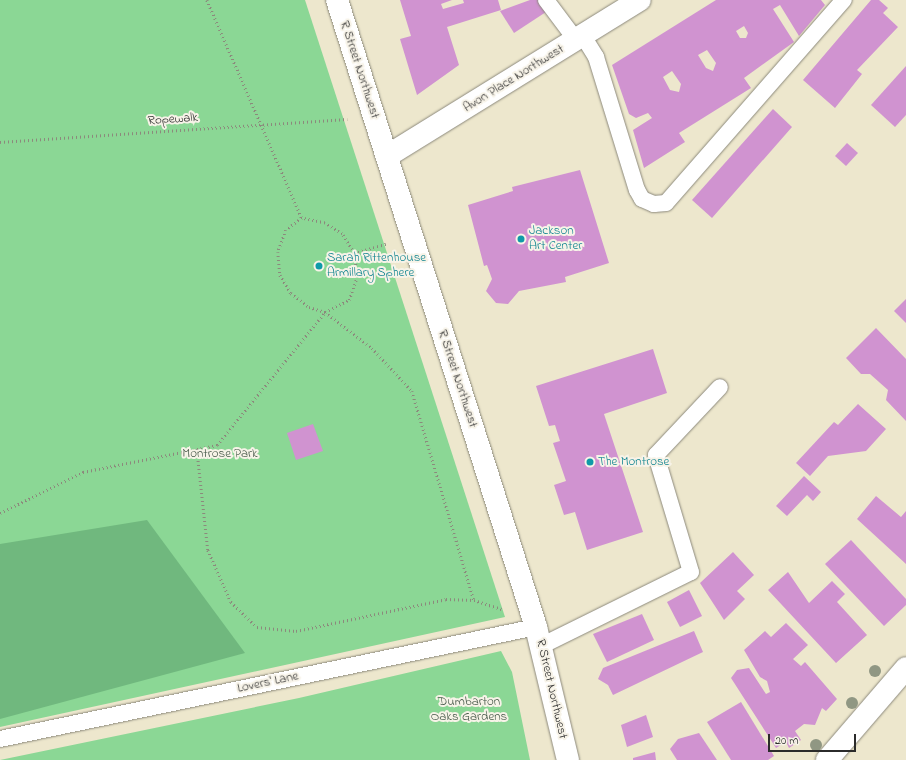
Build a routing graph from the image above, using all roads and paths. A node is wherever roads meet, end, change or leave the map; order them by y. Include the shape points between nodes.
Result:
1 (207, 0) edge
2 (336, 0) edge
3 (546, 0) edge
4 (640, 0) edge
5 (844, 0) edge
6 (579, 38) junction
7 (346, 119) dead end
8 (260, 124) junction
9 (0, 142) edge
10 (387, 156) junction
11 (302, 218) junction
12 (387, 244) dead end
13 (354, 253) junction
14 (325, 312) junction
15 (720, 387) dead end
16 (197, 449) junction
17 (0, 513) edge
18 (474, 600) junction
19 (502, 609) dead end
20 (539, 637) junction
21 (906, 668) edge
22 (0, 739) edge
23 (568, 760) edge
24 (827, 760) edge

1 - 8 path
2 - 10 street, R Street Northwest
3 - 6 lane
4 - 6 street, Avon Place Northwest
5 - 6 lane via 666,202 648,201 638,190 596,57
6 - 10 street, Avon Place Northwest
7 - 8 path, Ropewalk
8 - 9 path, Ropewalk
8 - 11 path
10 - 20 street, R Street Northwest
11 - 13 path via 325,223 342,234
11 - 14 path via 286,230 278,252 280,275 291,293 309,307
12 - 13 path
13 - 14 path via 357,277 349,300
14 - 16 path via 217,446
14 - 18 path via 372,348 412,391
15 - 20 lane, Lovers' Lane via 656,455 691,572
16 - 17 path via 83,472
16 - 18 path via 208,550 231,602 257,627 296,631 446,599
18 - 19 path
20 - 22 lane, Lovers' Lane
20 - 23 street, R Street Northwest
21 - 24 street

